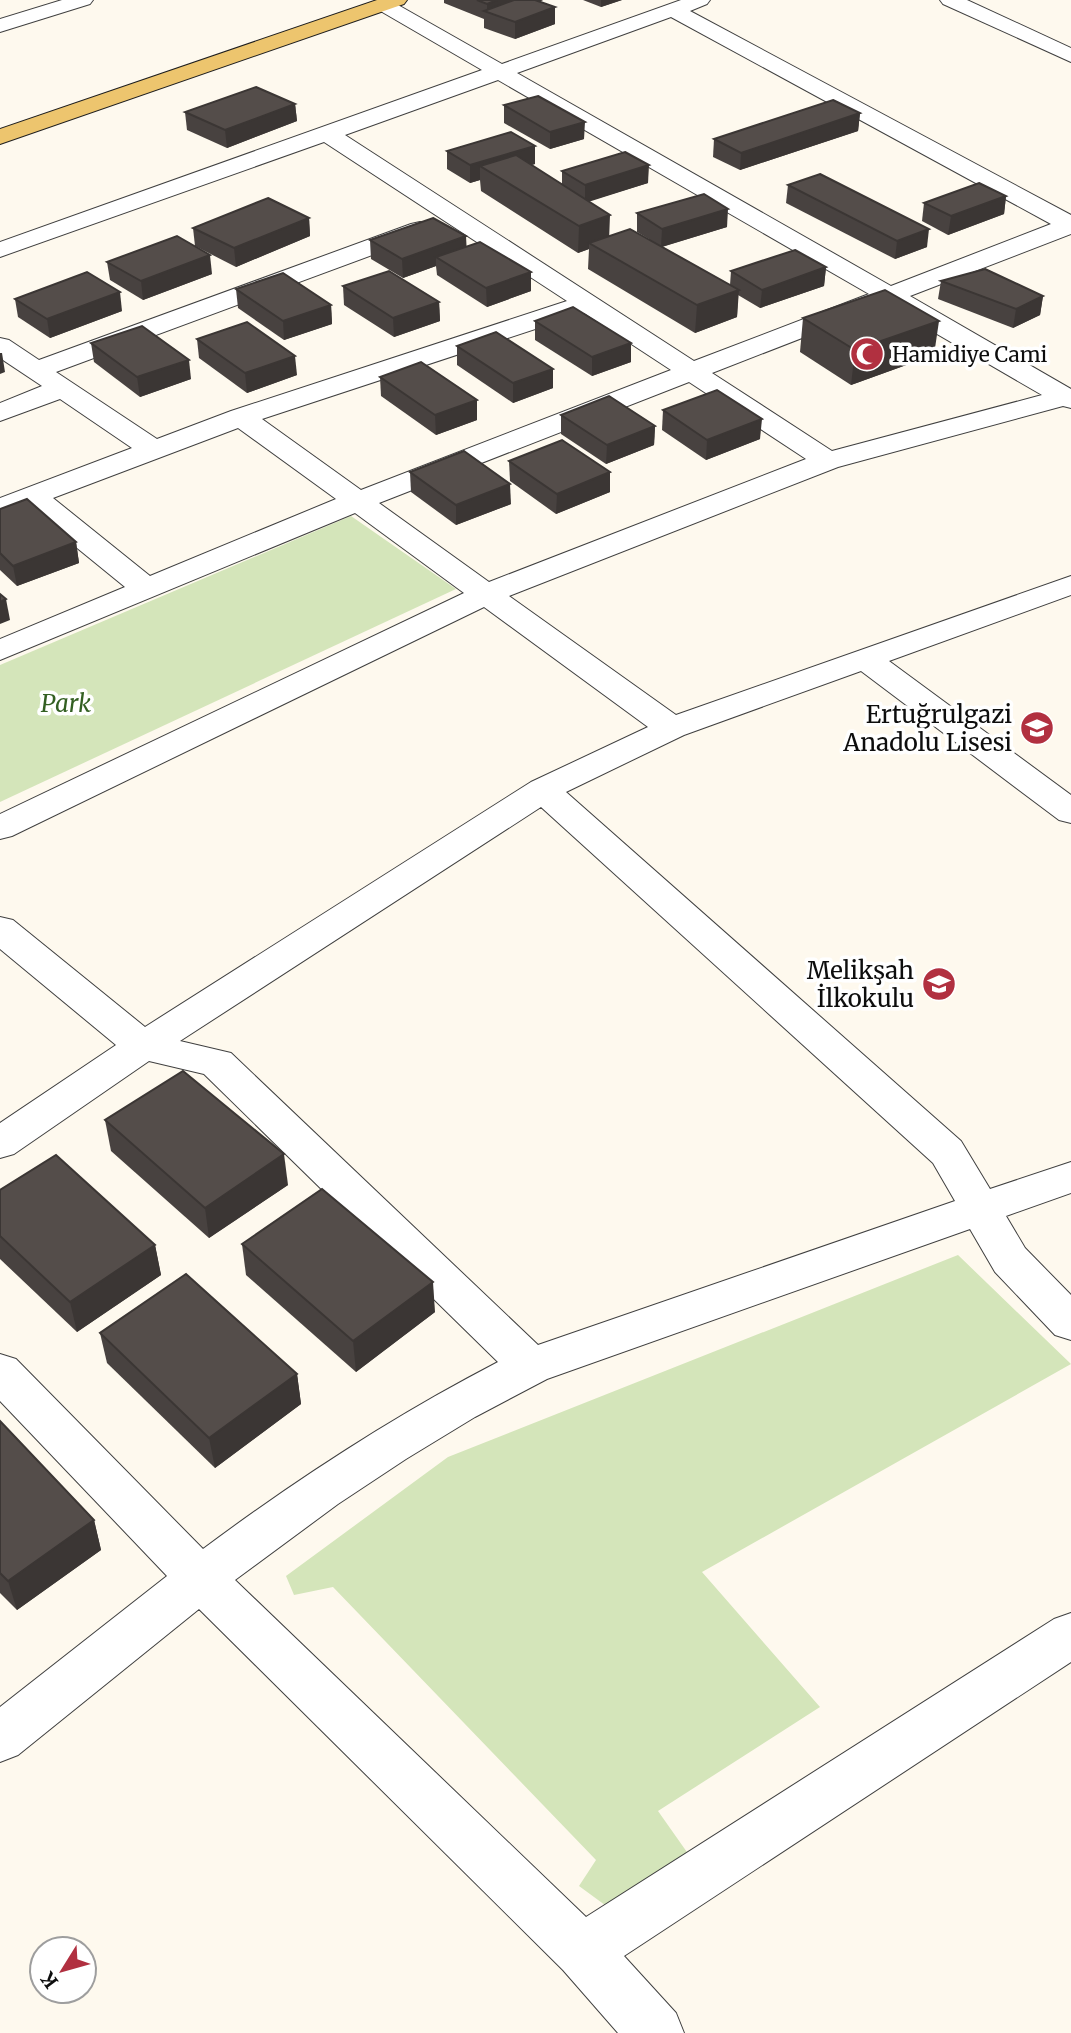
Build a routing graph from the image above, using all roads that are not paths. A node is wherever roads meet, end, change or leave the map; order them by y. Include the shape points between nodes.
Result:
1 (82, 0) edge
2 (700, 0) edge
3 (950, 0) edge
4 (390, 2) edge
5 (673, 10) junction
6 (0, 26) edge
7 (1071, 56) edge
8 (502, 72) junction
9 (51, 97) dead end
10 (0, 115) edge
11 (328, 134) junction
12 (0, 136) edge
13 (455, 216) junction
14 (1071, 225) edge
15 (0, 250) edge
16 (891, 295) junction
17 (588, 303) junction
18 (0, 346) edge
19 (36, 370) junction
20 (691, 372) junction
21 (62, 388) junction
22 (1069, 398) edge
23 (0, 413) edge
24 (241, 417) junction
25 (154, 450) junction
26 (828, 461) junction
27 (32, 496) junction
28 (358, 501) junction
29 (0, 508) edge
30 (1071, 585) edge
31 (147, 589) junction
32 (486, 594) junction
33 (0, 650) edge
34 (865, 659) junction
35 (671, 728) junction
36 (543, 790) junction
37 (1071, 812) edge
38 (0, 828) edge
39 (0, 929) edge
40 (143, 1046) junction
41 (0, 1143) edge
42 (1071, 1177) edge
43 (981, 1207) junction
44 (1071, 1323) edge
45 (531, 1366) junction
46 (0, 1372) edge
47 (200, 1578) junction
48 (1071, 1635) edge
49 (0, 1738) edge
50 (582, 1951) junction
51 (656, 2033) edge

1 - 6 street
2 - 5 street
3 - 7 street
4 - 8 street
4 - 12 main road
5 - 8 street
5 - 14 street
8 - 11 street
8 - 16 street
9 - 10 main road
11 - 13 street
11 - 15 street
13 - 17 street
13 - 19 street
14 - 16 street
16 - 20 street
16 - 22 street
17 - 20 street
17 - 24 street
18 - 19 street
19 - 21 street
20 - 26 street
20 - 28 street
21 - 23 street
21 - 25 street
22 - 26 street
24 - 25 street
24 - 28 street
25 - 27 street
26 - 32 street
27 - 29 street
27 - 31 street
28 - 31 street
28 - 32 street
30 - 34 street
31 - 33 street
32 - 35 street
32 - 38 street
34 - 35 street
34 - 37 street
35 - 36 street
36 - 40 street
36 - 43 street via 947,1152
39 - 40 street
40 - 41 street
40 - 45 street via 217,1063
42 - 43 street
43 - 44 street via 1010,1260
43 - 45 street
45 - 47 street via 391,1442
46 - 47 street
47 - 49 street
47 - 50 street
48 - 50 street
50 - 51 street

